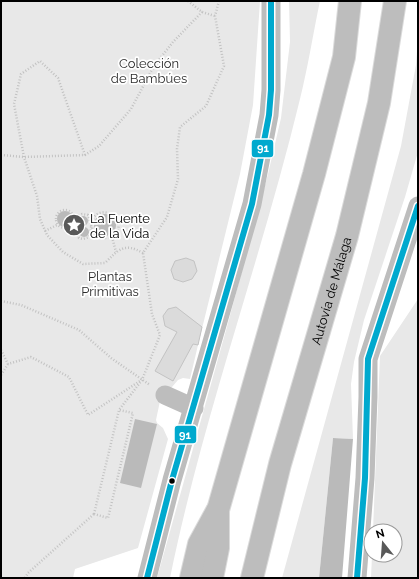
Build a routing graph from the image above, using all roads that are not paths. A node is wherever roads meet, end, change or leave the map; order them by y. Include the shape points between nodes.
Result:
1 (271, 1) edge
2 (350, 1) edge
3 (395, 1) edge
4 (418, 206) edge
5 (415, 226) edge
6 (165, 395) dead end
7 (194, 408) junction
8 (218, 510) junction
9 (143, 576) edge
10 (191, 578) edge
11 (212, 578) edge
12 (252, 578) edge
13 (357, 578) edge

1 - 7 street via 269,115 252,204
2 - 8 highway via 344,57 314,174
3 - 12 highway, Autovía de Málaga via 379,103 347,236 280,464
4 - 5 street
5 - 13 street via 368,359 365,471
6 - 7 street
7 - 9 street
8 - 10 highway via 199,544
8 - 11 highway via 218,548

